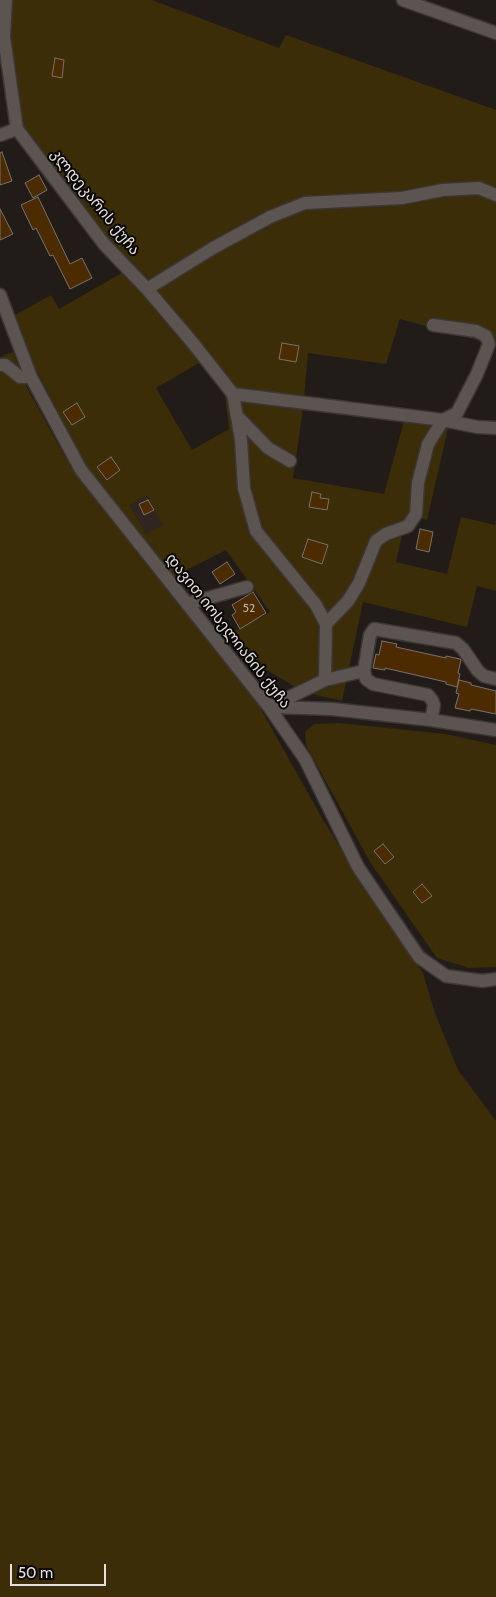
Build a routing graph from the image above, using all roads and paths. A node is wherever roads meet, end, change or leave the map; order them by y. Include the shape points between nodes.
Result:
1 (6, 0) edge
2 (403, 0) edge
3 (496, 33) edge
4 (17, 130) junction
5 (0, 135) edge
6 (496, 195) edge
7 (147, 289) junction
8 (0, 295) edge
9 (433, 325) dead end
10 (0, 365) edge
11 (31, 377) junction
12 (233, 394) junction
13 (238, 417) junction
14 (443, 420) junction
15 (496, 428) edge
16 (290, 460) dead end
17 (247, 586) dead end
18 (187, 604) junction
19 (326, 624) junction
20 (364, 671) junction
21 (496, 679) edge
22 (326, 680) junction
23 (269, 707) junction
24 (431, 720) junction
25 (496, 730) edge
26 (496, 979) edge

1 - 4 street, კლდეკარის ქუჩა via 4,37
2 - 3 street
4 - 5 street
4 - 7 street, კლდეკარის ქუჩა via 104,244
6 - 7 street via 479,188 443,190 402,198 305,203 270,217 213,248
7 - 12 street, კლდეკარის ქუჩა
8 - 11 street, დავით იოსელიანის ქუჩა
9 - 14 street via 476,331 486,336 489,344 457,413
10 - 11 street via 5,365 20,377
11 - 18 street, დავით იოსელიანის ქუჩა via 81,470
12 - 13 street
12 - 14 street
13 - 16 street via 268,448
13 - 19 street via 244,488 256,531 316,605
14 - 15 street
14 - 19 street via 428,444 418,483 416,514 408,526 386,534 376,542 359,583 348,601
17 - 18 street
18 - 23 street, დავით იოსელიანის ქუჩა
19 - 22 street
20 - 21 street via 370,635 374,629 456,643 478,671
20 - 22 street
20 - 24 street via 366,679 373,684 428,695 434,705
22 - 23 street
23 - 24 street via 332,709
23 - 26 street, დავით იოსელიანის ქუჩა via 305,759 358,867 419,957 446,976 483,981
24 - 25 street

